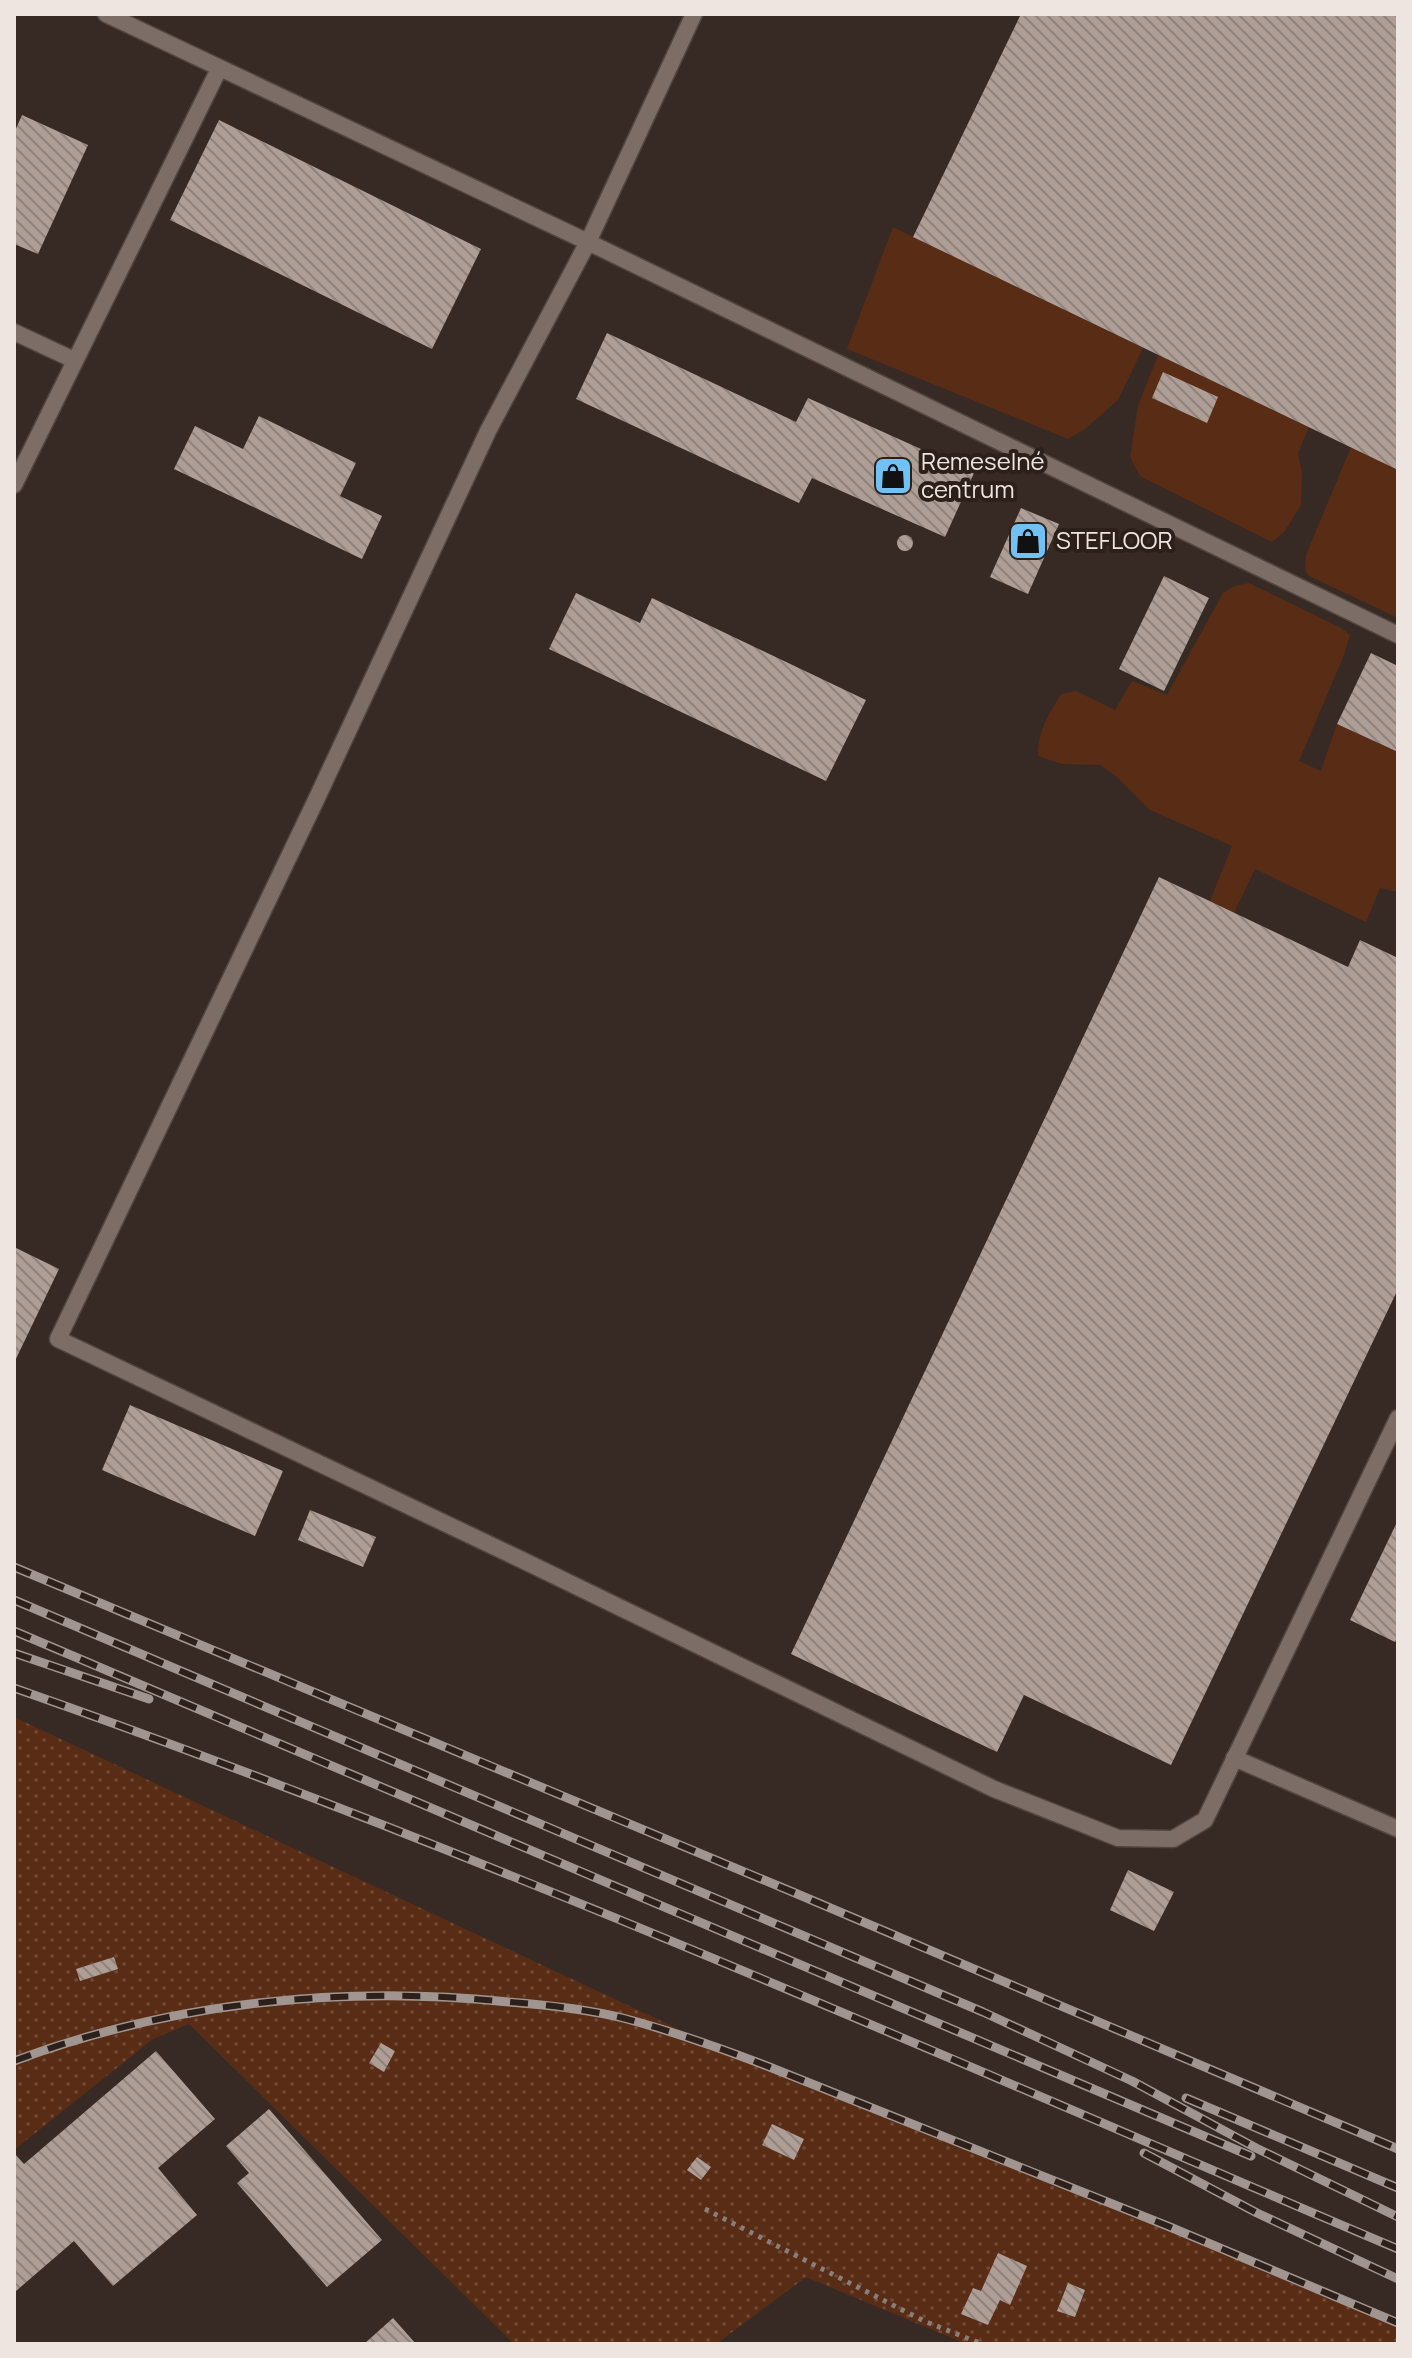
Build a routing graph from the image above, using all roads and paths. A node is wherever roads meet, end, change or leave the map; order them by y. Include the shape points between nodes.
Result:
1 (106, 14) edge
2 (694, 14) edge
3 (219, 69) junction
4 (588, 242) junction
5 (14, 332) edge
6 (74, 360) junction
7 (14, 485) edge
8 (1398, 635) edge
9 (1398, 1418) edge
10 (1234, 1758) junction
11 (1398, 1829) edge
12 (705, 2209) dead end
13 (982, 2344) edge

1 - 3 lane
2 - 4 lane
3 - 4 lane
3 - 6 lane
4 - 8 lane
4 - 10 lane via 488,431 58,1339 994,1789 1118,1838 1173,1839 1205,1820
5 - 6 lane
6 - 7 lane
9 - 10 lane
10 - 11 lane
12 - 13 path via 924,2321

